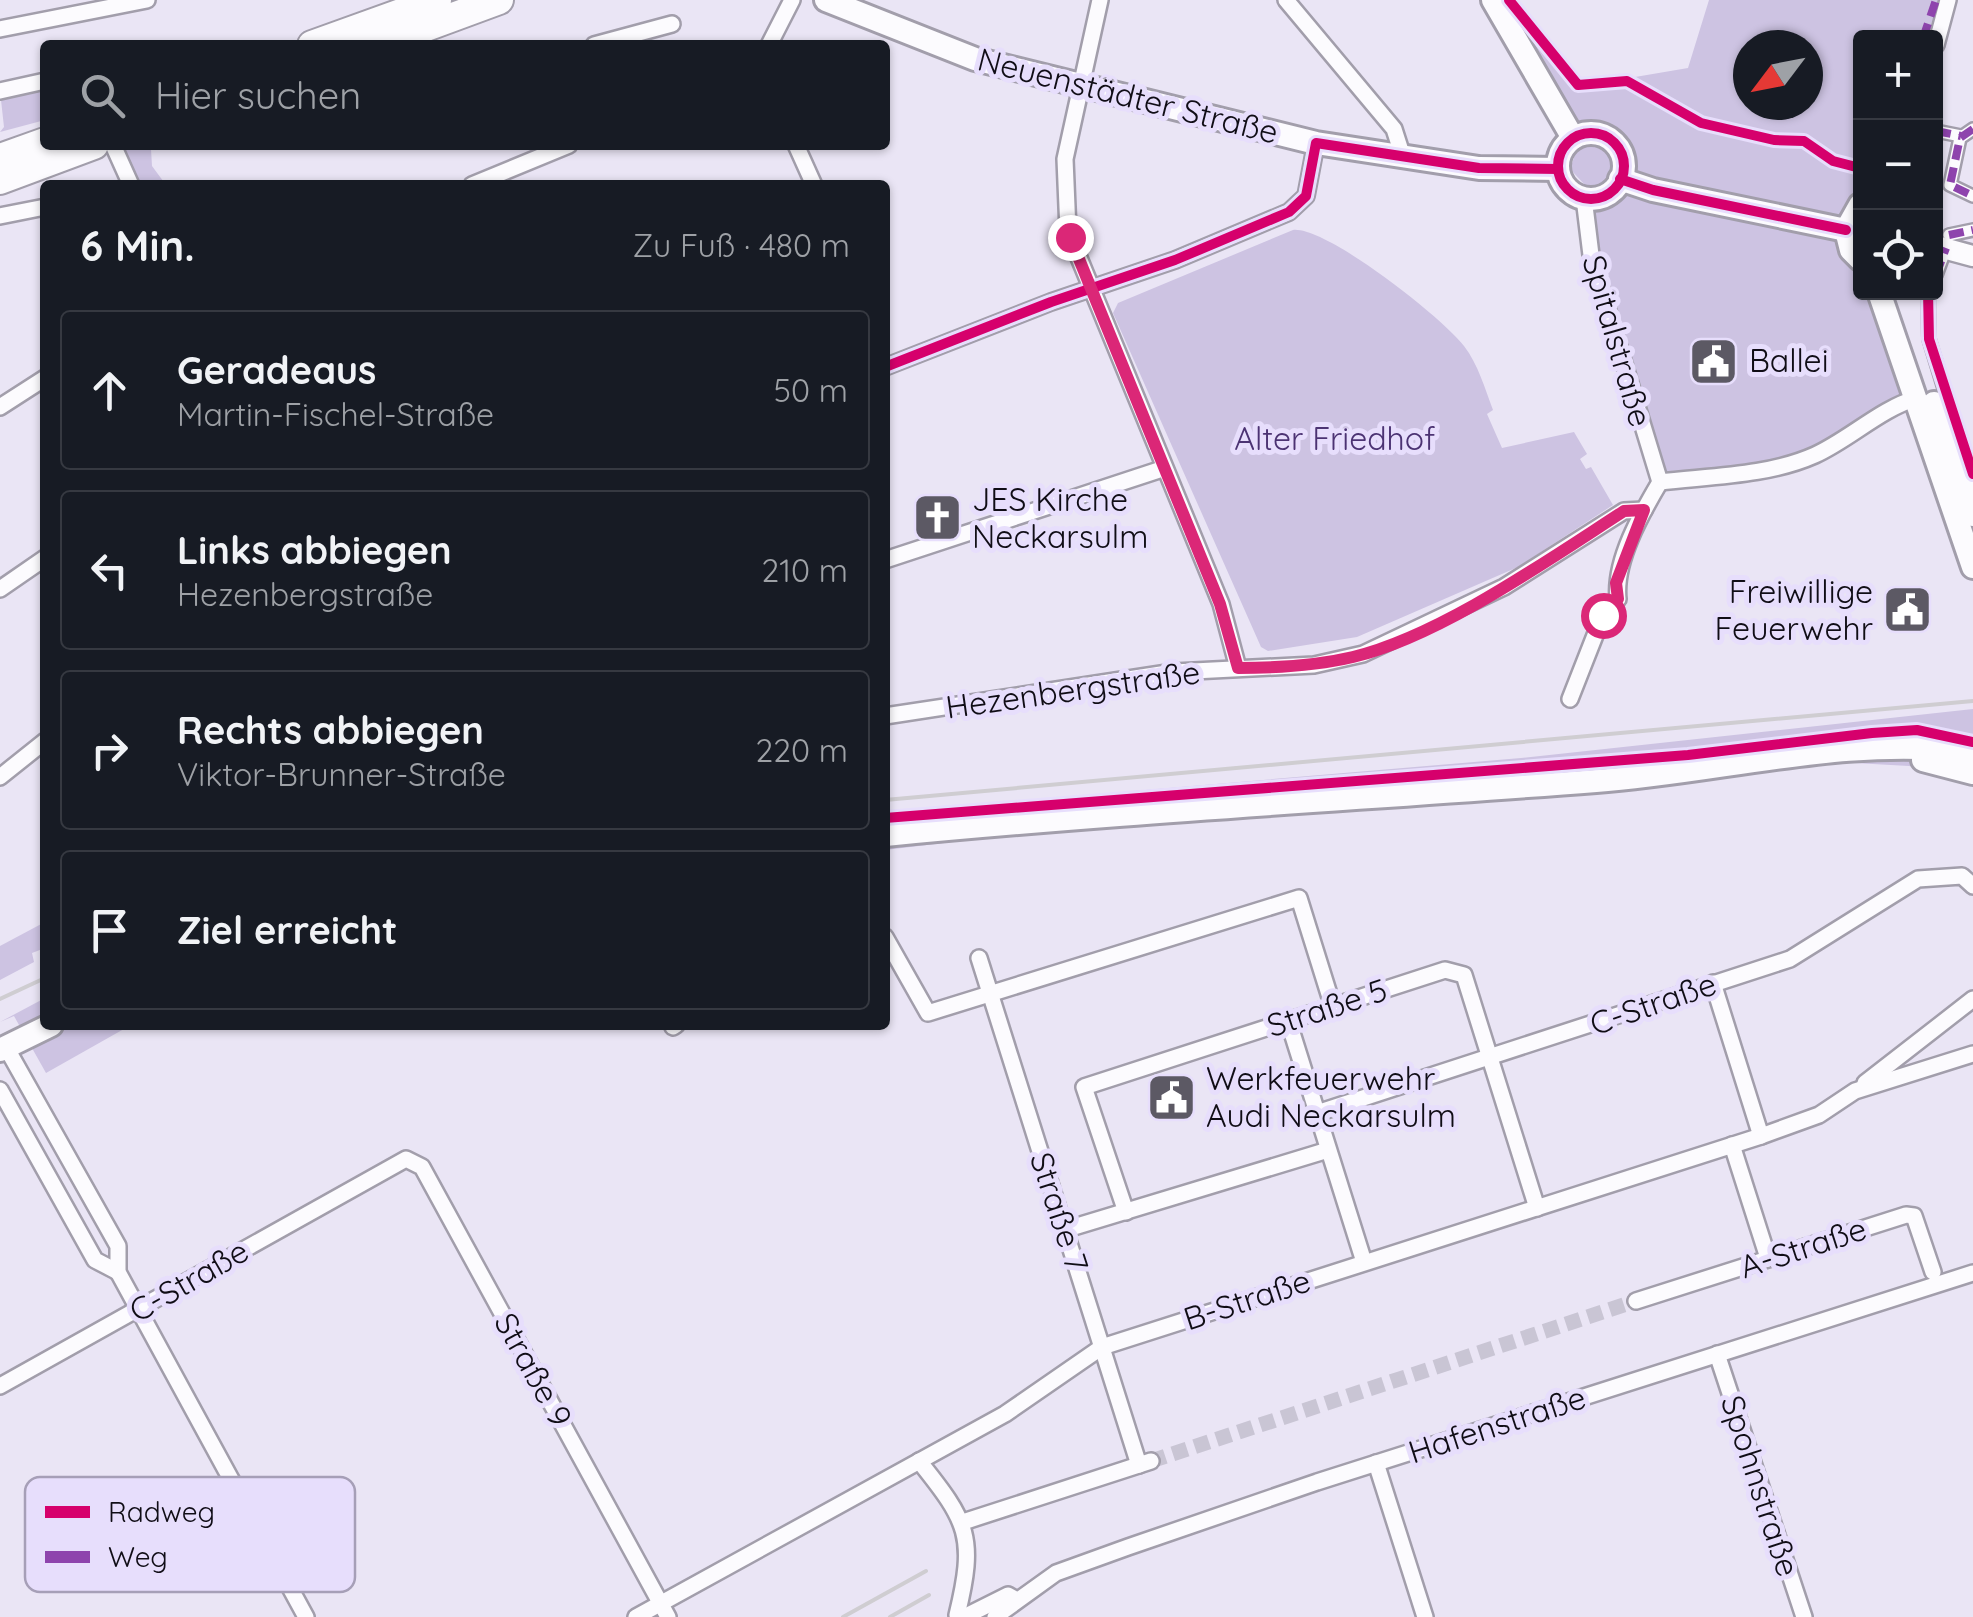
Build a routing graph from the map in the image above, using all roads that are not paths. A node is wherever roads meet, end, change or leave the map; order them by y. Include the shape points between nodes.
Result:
1 (147, 0) edge
2 (437, 0) edge
3 (499, 0) edge
4 (792, 0) edge
5 (826, 0) edge
6 (1100, 0) edge
7 (1286, 0) edge
8 (1493, 0) edge
9 (1948, 0) edge
10 (672, 24) dead end
11 (0, 29) edge
12 (1940, 30) edge
13 (326, 40) edge
14 (391, 40) edge
15 (613, 40) edge
16 (772, 40) edge
17 (40, 82) edge
18 (1080, 82) junction
19 (0, 91) edge
20 (1973, 129) edge
21 (1943, 132) edge
22 (1961, 136) junction
23 (1573, 138) junction
24 (1316, 143) junction
25 (40, 144) edge
26 (81, 150) edge
27 (115, 150) edge
28 (558, 150) edge
29 (798, 150) edge
30 (1402, 154) junction
31 (0, 158) edge
32 (1558, 169) junction
33 (1620, 179) junction
34 (0, 180) edge
35 (129, 180) edge
36 (484, 180) edge
37 (812, 180) edge
38 (1973, 196) edge
39 (1584, 198) junction
40 (40, 208) edge
41 (1858, 210) edge
42 (0, 216) edge
43 (1846, 230) junction
44 (1973, 230) edge
45 (1944, 243) edge
46 (1853, 252) edge
47 (1973, 256) edge
48 (1090, 292) junction
49 (1882, 300) edge
50 (1896, 300) edge
51 (1928, 300) edge
52 (890, 361) edge
53 (40, 381) edge
54 (1917, 398) junction
55 (0, 407) edge
56 (1951, 433) junction
57 (1162, 469) junction
58 (1660, 482) junction
59 (1644, 510) junction
60 (1973, 515) edge
61 (890, 558) edge
62 (40, 561) edge
63 (1973, 568) edge
64 (0, 589) edge
65 (1238, 668) junction
66 (1570, 699) dead end
67 (890, 715) edge
68 (40, 745) edge
69 (1973, 752) edge
70 (1810, 756) junction
71 (1973, 772) edge
72 (0, 776) edge
73 (890, 835) edge
74 (1973, 886) edge
75 (890, 946) edge
76 (979, 958) dead end
77 (1713, 983) junction
78 (990, 994) junction
79 (1973, 1000) edge
80 (1333, 1007) junction
81 (1288, 1020) junction
82 (41, 1030) edge
83 (3, 1048) edge
84 (1973, 1054) edge
85 (1492, 1059) junction
86 (0, 1090) edge
87 (1855, 1091) junction
88 (1317, 1114) junction
89 (1761, 1136) junction
90 (1732, 1145) junction
91 (1328, 1150) junction
92 (376, 1173) joint
93 (1537, 1208) junction
94 (1126, 1212) junction
95 (1064, 1230) junction
96 (1768, 1258) junction
97 (1364, 1262) junction
98 (118, 1272) junction
99 (1932, 1272) dead end
100 (1973, 1273) edge
101 (1636, 1301) tunnel mouth
102 (139, 1310) junction
103 (1102, 1347) junction
104 (1717, 1354) junction
105 (0, 1386) edge
106 (919, 1461) junction
107 (1376, 1463) junction
108 (230, 1477) edge
109 (964, 1522) junction
110 (292, 1592) edge
111 (1021, 1596) junction
112 (666, 1612) edge
113 (961, 1616) edge
114 (306, 1617) edge
115 (636, 1617) edge
116 (994, 1617) edge
117 (1425, 1617) edge
118 (1804, 1617) edge

1 - 11 street
2 - 13 highway
3 - 14 highway
4 - 16 street
5 - 18 main road, Neuenstädter Straße via 975,58
6 - 18 street
7 - 30 street via 1383,114
8 - 23 main road
9 - 12 street
10 - 15 street
17 - 19 street
18 - 24 main road, Neuenstädter Straße
18 - 48 street via 1065,160 1065,210
20 - 22 street
21 - 22 street
22 - 38 street via 1945,189
23 - 32 main road via 1562,149
23 - 33 main road via 1595,134 1613,142 1623,160
24 - 30 main road, Neuenstädter Straße
24 - 48 street via 1302,205
25 - 31 highway
26 - 34 highway
27 - 35 street
28 - 36 street
29 - 37 street
30 - 32 main road, Neuenstädter Straße via 1480,168
32 - 39 main road via 1564,185
33 - 39 main road via 1609,194
33 - 43 main road
39 - 58 street, Spitalstraße via 1591,255
40 - 42 street
41 - 43 main road
43 - 46 main road
44 - 45 street
45 - 47 street
48 - 52 street
48 - 57 street
49 - 54 main road
50 - 56 main road
51 - 56 street via 1928,339
53 - 55 street
54 - 56 street
54 - 58 street via 1809,458
54 - 63 main road
56 - 60 main road
57 - 61 street
57 - 65 street via 1220,604
58 - 59 street
59 - 65 street, Hezenbergstraße via 1624,511 1504,587 1368,652 1314,665
59 - 66 street via 1616,583 1618,599 1603,615
62 - 64 street
65 - 67 street, Hezenbergstraße
68 - 72 street
69 - 70 main road via 1879,746
70 - 71 main road via 1922,759
70 - 73 main road via 1596,781
74 - 77 street, C-Straße via 1962,876 1918,879 1790,959
75 - 78 street via 928,1013
76 - 78 street, Straße 7
77 - 85 street, C-Straße
77 - 89 street
78 - 80 street via 1299,898
78 - 95 street, Straße 7
79 - 87 street, B-Straße
80 - 81 street, Straße 5
80 - 85 street, Straße 5 via 1445,970 1464,976
81 - 88 street
81 - 94 street, Straße 5 via 1084,1086
82 - 83 main road
83 - 98 street via 118,1246
84 - 87 street, B-Straße
85 - 88 street, C-Straße
85 - 93 street, Straße 5
86 - 98 street via 94,1260
87 - 89 street, B-Straße via 1818,1115
88 - 91 street
89 - 90 street, B-Straße
90 - 93 street, B-Straße
90 - 96 street
91 - 94 street
91 - 97 street
92 - 102 street, C-Straße
92 - 112 street, Straße 9 via 406,1159 422,1168
93 - 97 street, B-Straße
94 - 95 street
95 - 103 street, Straße 7
96 - 99 street, A-Straße via 1906,1215 1914,1216
96 - 101 street, A-Straße
97 - 103 street, B-Straße
98 - 102 street
100 - 104 street, Hafenstraße
102 - 105 street, C-Straße
102 - 108 street
103 - 106 street, B-Straße via 1005,1414
103 - 109 street, Straße 7 via 1145,1463
104 - 107 street, Hafenstraße
104 - 118 street, Spohnstraße
106 - 109 street
106 - 112 street, B-Straße via 676,1594
107 - 111 street, Hafenstraße via 1056,1573
107 - 117 street
109 - 113 street
110 - 114 street
111 - 113 street via 1008,1595
111 - 116 street
112 - 115 street

